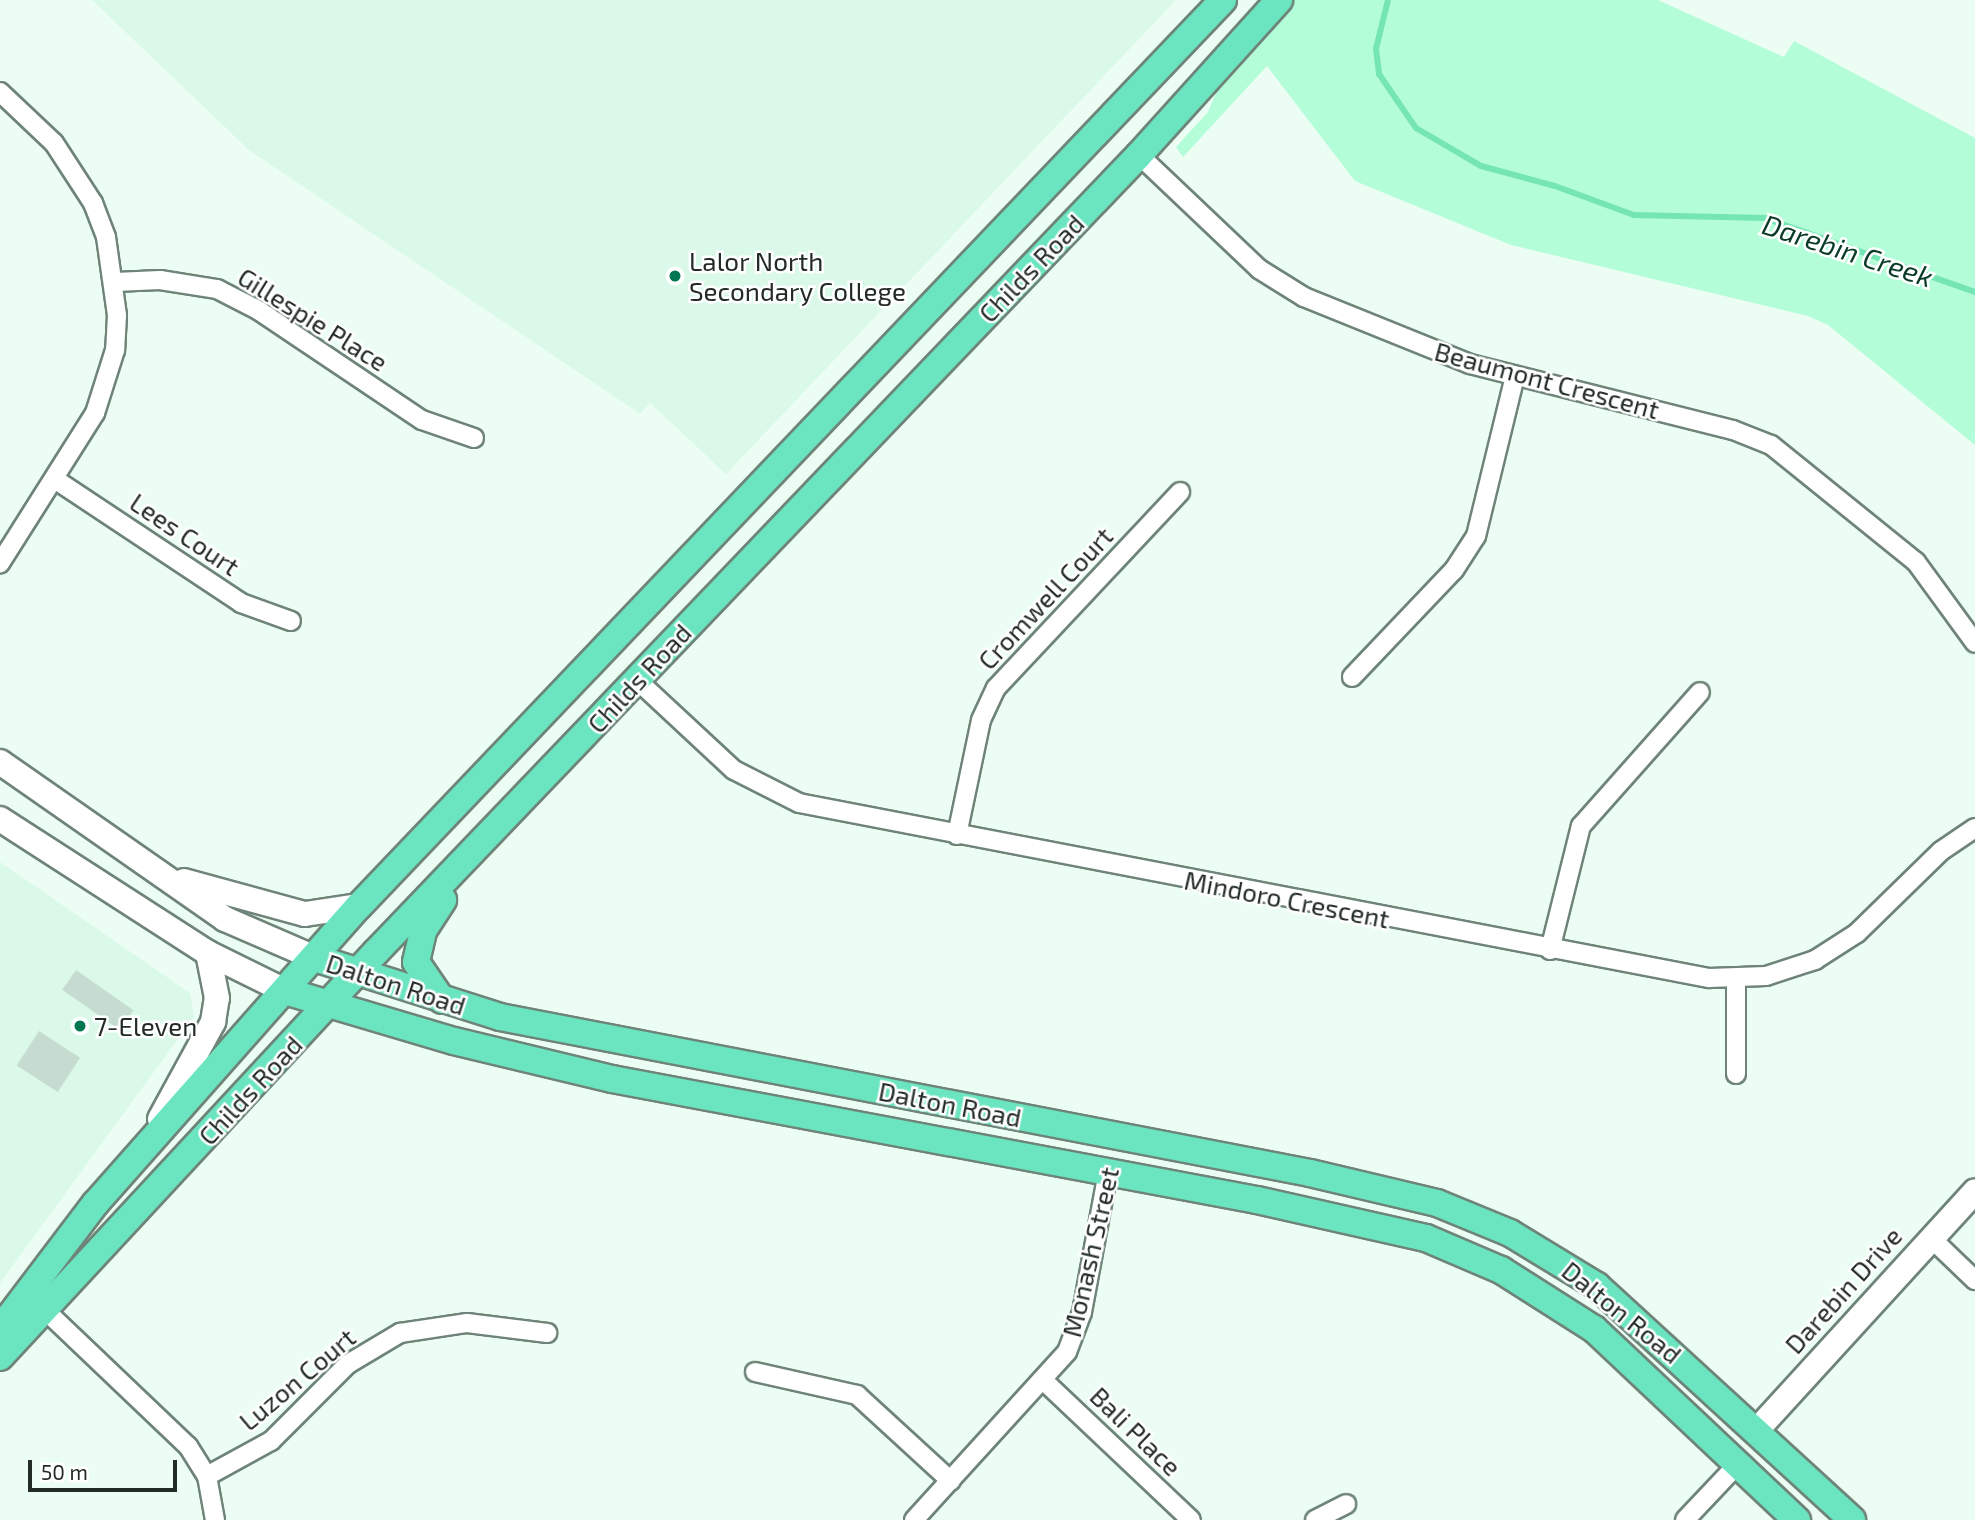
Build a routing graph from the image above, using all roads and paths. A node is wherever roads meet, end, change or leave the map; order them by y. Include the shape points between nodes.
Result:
1 (1223, 0) edge
2 (1279, 0) edge
3 (0, 92) edge
4 (1107, 123) junction
5 (1139, 155) junction
6 (115, 282) junction
7 (1515, 376) junction
8 (474, 438) dead end
9 (56, 480) junction
10 (1180, 492) dead end
11 (0, 563) edge
12 (291, 621) dead end
13 (1975, 643) edge
14 (604, 650) junction
15 (1352, 677) dead end
16 (637, 680) junction
17 (1700, 692) dead end
18 (0, 762) edge
19 (0, 819) edge
20 (1975, 828) edge
21 (957, 835) junction
22 (472, 855) junction
23 (156, 872) junction
24 (359, 906) junction
25 (1550, 950) junction
26 (208, 953) junction
27 (315, 958) junction
28 (358, 972) junction
29 (1736, 979) junction
30 (285, 991) junction
31 (442, 1000) junction
32 (328, 1006) junction
33 (1736, 1074) dead end
34 (1115, 1135) junction
35 (137, 1155) junction
36 (1108, 1171) junction
37 (1975, 1191) edge
38 (1931, 1238) junction
39 (56, 1251) junction
40 (94, 1258) junction
41 (1975, 1280) edge
42 (26, 1293) junction
43 (46, 1311) junction
44 (0, 1329) edge
45 (547, 1334) dead end
46 (0, 1357) edge
47 (755, 1372) dead end
48 (1044, 1381) junction
49 (1757, 1430) junction
50 (1738, 1464) junction
51 (207, 1476) junction
52 (951, 1481) junction
53 (1346, 1504) dead end
54 (215, 1520) edge
55 (914, 1520) edge
56 (1191, 1520) edge
57 (1315, 1520) edge
58 (1685, 1520) edge
59 (1797, 1520) edge
60 (1852, 1520) edge

1 - 4 main road, Childs Road
2 - 5 main road, Childs Road
3 - 6 street via 54,143 74,172 106,237
4 - 5 main road, Beaumont Crescent
4 - 14 main road, Childs Road
5 - 7 street, Beaumont Crescent via 1278,283 1449,357
5 - 16 main road, Childs Road
6 - 8 street, Gillespie Place via 160,280 217,289 258,310 422,420
6 - 9 street via 115,350 107,381
7 - 13 street, Beaumont Crescent via 1709,423 1771,445 1916,562
7 - 15 street via 1476,536 1454,570
9 - 11 street
9 - 12 street, Lees Court via 241,603
10 - 21 street, Cromwell Court via 996,688 981,720
14 - 16 main road, Mindoro Crescent
14 - 24 main road, Childs Road
16 - 21 street, Mindoro Crescent via 719,758 771,792 827,811
16 - 22 main road, Childs Road
17 - 25 street via 1581,825
18 - 23 main road, Dalton Road
19 - 26 main road, Dalton Road
20 - 29 street, Mindoro Crescent via 1941,851 1838,947 1788,972
21 - 25 street, Mindoro Crescent
22 - 28 main road, Childs Road
22 - 31 main road via 416,950 423,978
23 - 24 main road via 249,903 305,914
23 - 27 main road, Dalton Road via 225,919
24 - 27 main road, Childs Road
25 - 29 street, Mindoro Crescent
26 - 30 main road, Dalton Road
26 - 35 main road via 217,998 206,1040
27 - 28 main road, Dalton Road
27 - 30 main road, Childs Road
28 - 31 main road, Dalton Road
28 - 32 main road, Childs Road
29 - 33 street
30 - 32 main road, Dalton Road
30 - 35 main road, Childs Road
31 - 34 main road, Dalton Road via 629,1043
32 - 36 main road, Dalton Road via 612,1079
32 - 40 main road, Childs Road
34 - 36 main road, Monash Street
34 - 49 main road, Dalton Road via 1397,1191 1493,1225 1597,1286
35 - 39 main road, Childs Road
36 - 48 street, Monash Street via 1082,1312 1067,1352
36 - 50 main road, Dalton Road via 1380,1225 1480,1259 1594,1329
37 - 38 main road, Darebin Drive
38 - 41 street
38 - 49 main road, Darebin Drive
39 - 40 main road via 71,1260
39 - 42 main road, Childs Road
40 - 43 main road, Childs Road
42 - 43 main road
42 - 44 main road, Childs Road
43 - 46 main road, Childs Road
43 - 51 street via 175,1432
45 - 51 street, Luzon Court via 467,1323 401,1333 348,1364 271,1441
47 - 52 street via 857,1395
48 - 52 street, Monash Street
48 - 56 street, Bali Place
49 - 60 main road, Dalton Road
50 - 58 street
50 - 59 main road, Dalton Road
51 - 54 street
52 - 55 street, Monash Street
53 - 57 street

